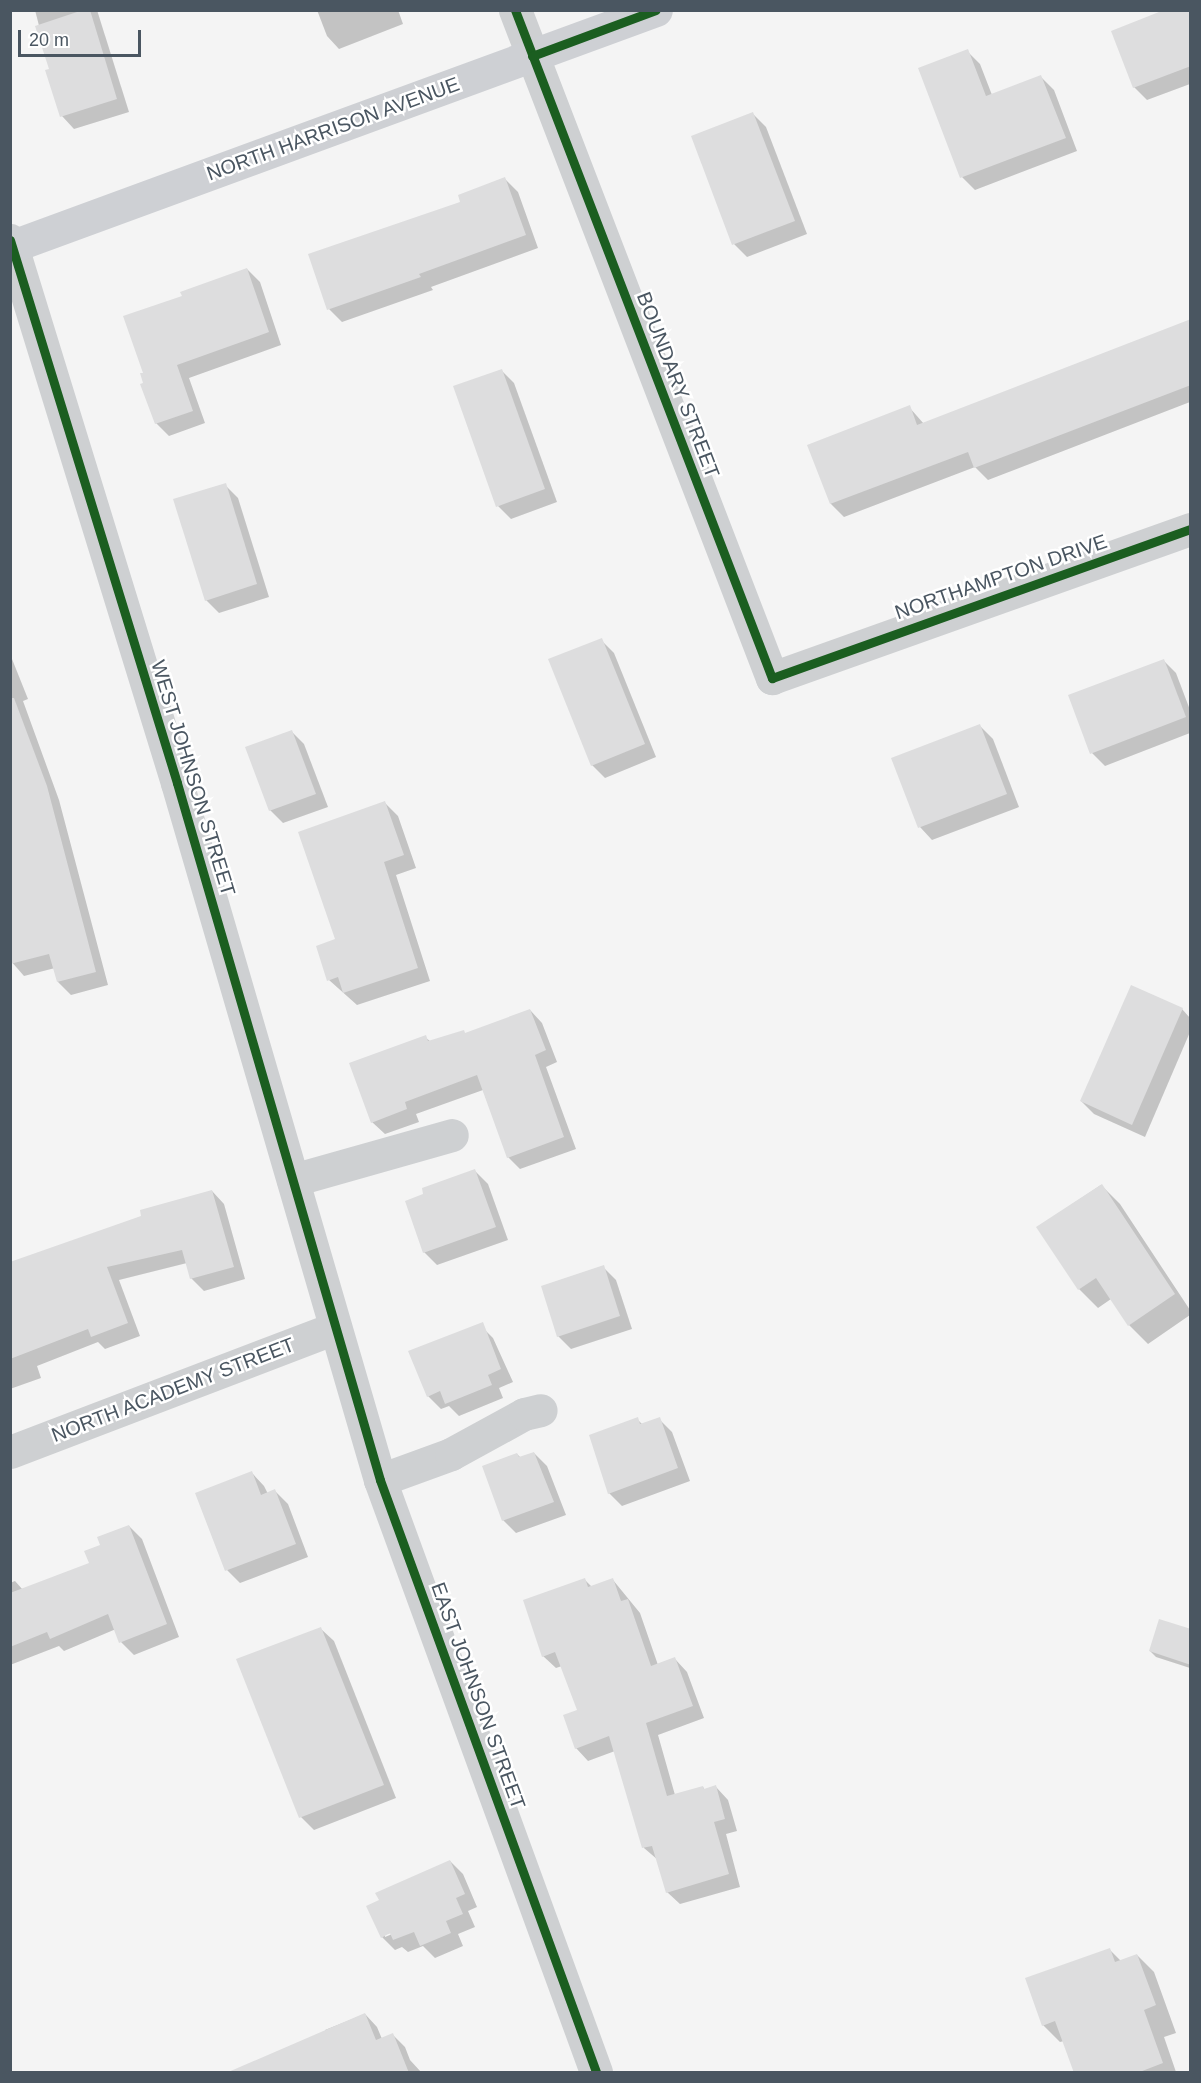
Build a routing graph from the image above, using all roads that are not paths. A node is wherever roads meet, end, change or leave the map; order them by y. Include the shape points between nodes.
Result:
1 (515, 10) edge
2 (656, 10) edge
3 (532, 56) junction
4 (11, 245) edge
5 (1191, 529) edge
6 (823, 659) joint
7 (453, 1135) dead end
8 (294, 1180) junction
9 (335, 1328) junction
10 (541, 1410) dead end
11 (10, 1452) edge
12 (380, 1480) junction
13 (596, 2073) edge

1 - 3 street
2 - 3 main road, NORTH HARRISON AVENUE
3 - 4 main road, NORTH HARRISON AVENUE
3 - 6 street, BOUNDARY STREET via 772,678
4 - 8 street, WEST JOHNSON STREET via 177,783
5 - 6 street, NORTHAMPTON DRIVE
7 - 8 street
8 - 9 street, WEST JOHNSON STREET
9 - 11 street, NORTH ACADEMY STREET
9 - 12 street, EAST JOHNSON STREET
10 - 12 street via 506,1423 451,1454
12 - 13 street, EAST JOHNSON STREET

